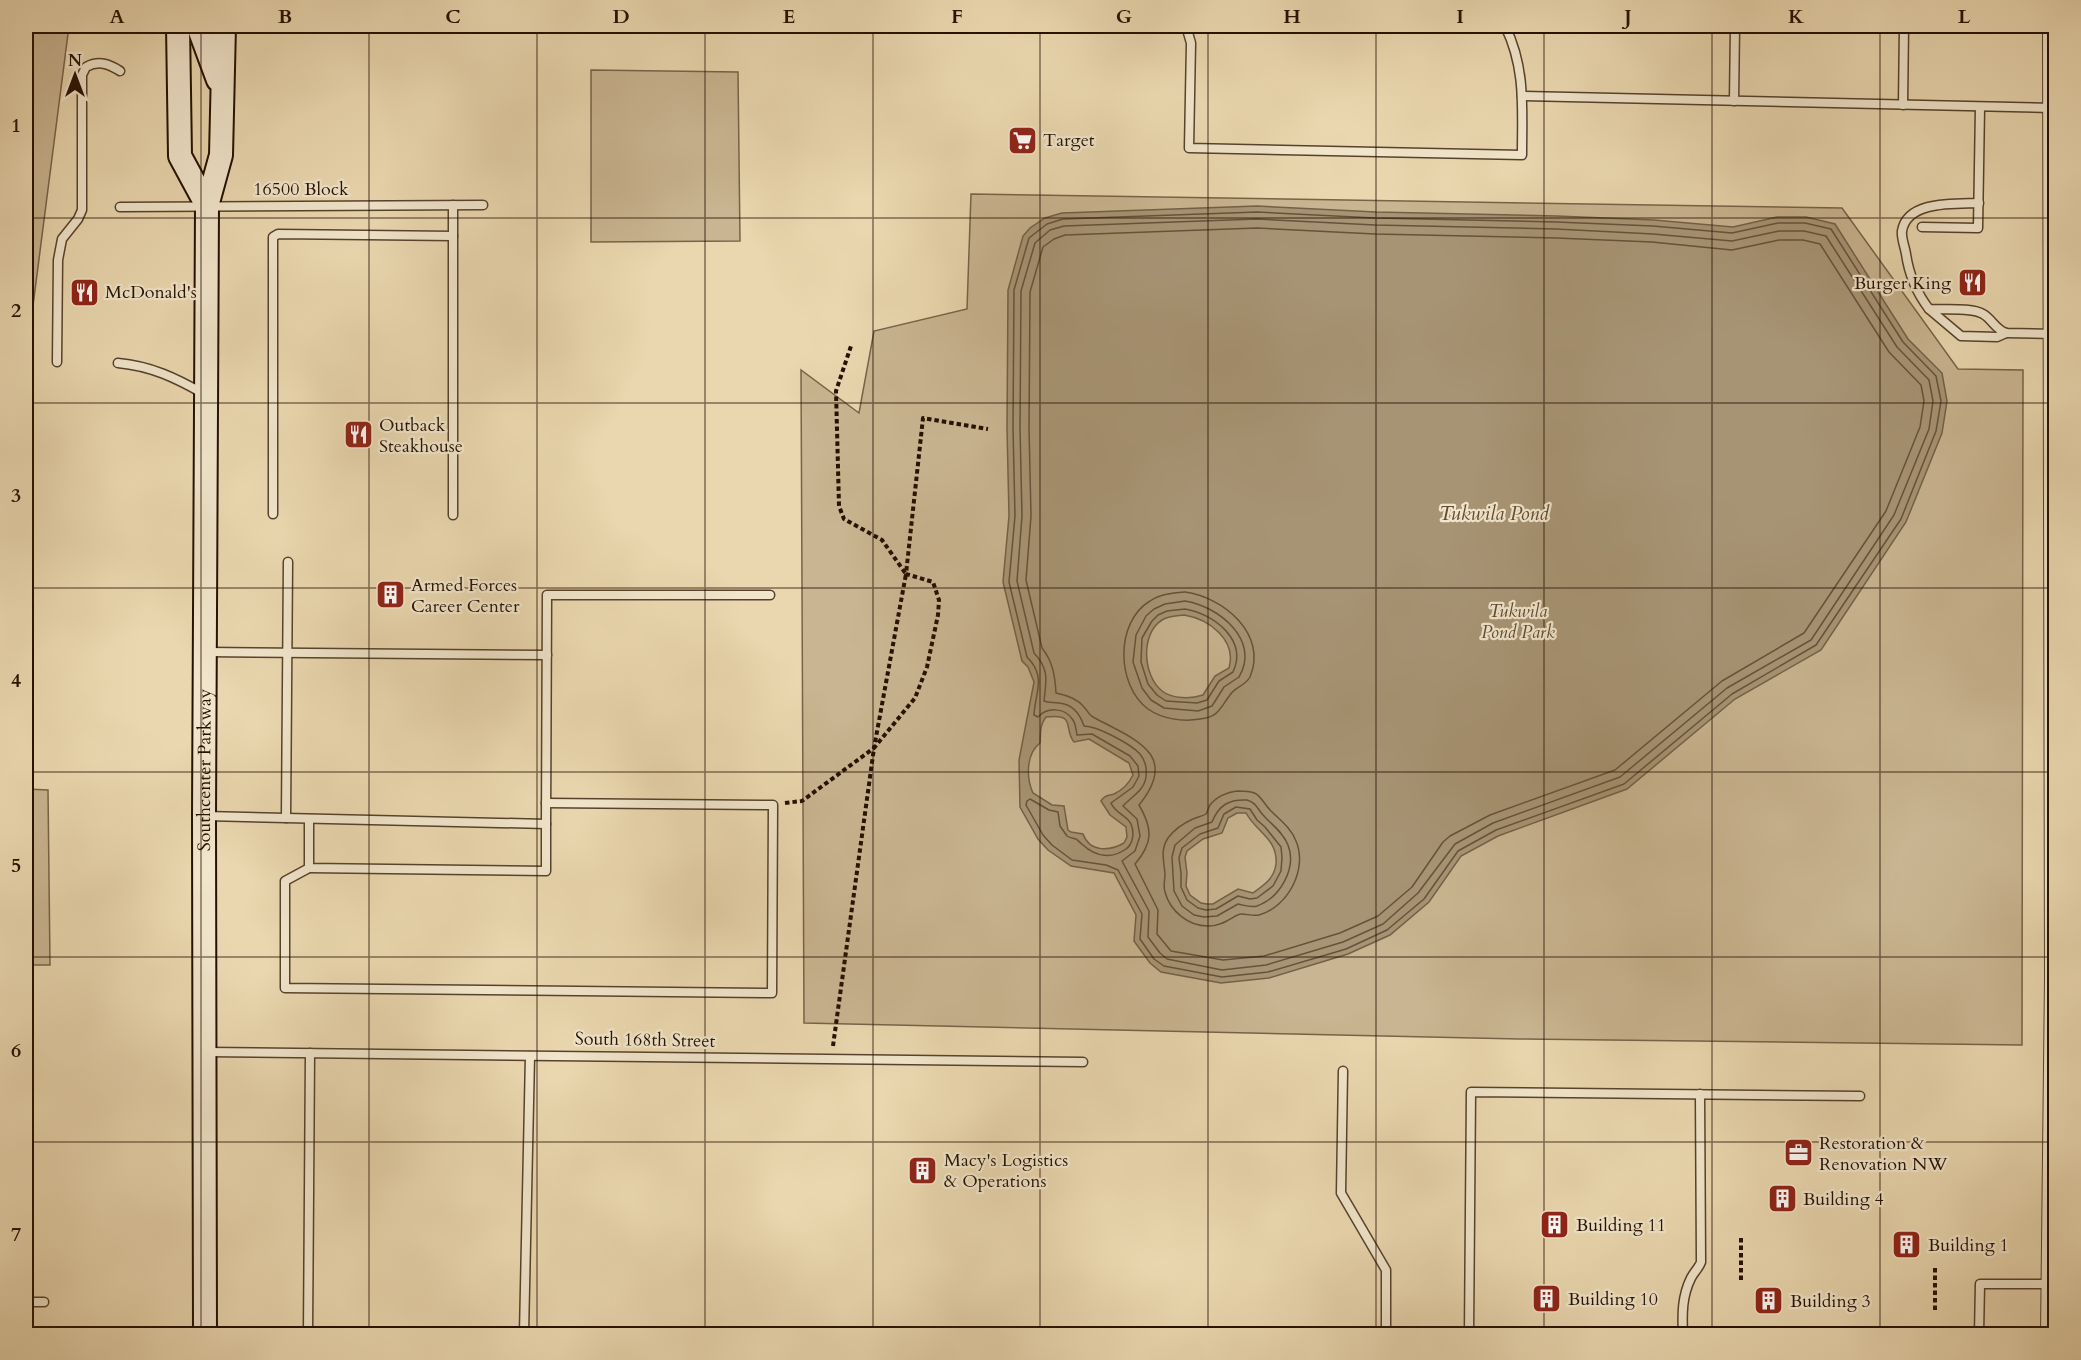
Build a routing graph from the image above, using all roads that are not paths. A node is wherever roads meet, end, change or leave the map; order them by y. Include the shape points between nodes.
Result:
1 (178, 26) edge
2 (198, 26) edge
3 (224, 26) edge
4 (1186, 26) edge
5 (1506, 26) edge
6 (1735, 26) edge
7 (1904, 26) edge
8 (2053, 26) edge
9 (120, 71) dead end
10 (222, 92) junction
11 (1522, 96) junction
12 (1734, 101) junction
13 (1903, 105) junction
14 (1980, 107) junction
15 (2052, 108) junction
16 (1979, 203) junction
17 (453, 205) junction
18 (483, 205) dead end
19 (207, 206) junction
20 (120, 207) dead end
21 (1922, 227) dead end
22 (453, 236) junction
23 (2054, 294) edge
24 (1929, 309) junction
25 (2006, 333) junction
26 (2053, 334) junction
27 (57, 362) dead end
28 (118, 363) dead end
29 (207, 396) junction
30 (2054, 458) edge
31 (2054, 501) edge
32 (273, 514) dead end
33 (453, 516) dead end
34 (288, 562) dead end
35 (770, 595) dead end
36 (205, 652) junction
37 (287, 652) junction
38 (547, 655) junction
39 (546, 803) junction
40 (204, 816) junction
41 (286, 818) junction
42 (309, 819) junction
43 (546, 824) junction
44 (309, 868) junction
45 (206, 1052) junction
46 (310, 1053) junction
47 (530, 1056) junction
48 (1083, 1062) dead end
49 (1343, 1071) dead end
50 (1700, 1094) junction
51 (1860, 1096) dead end
52 (2055, 1099) edge
53 (2054, 1253) edge
54 (2051, 1284) junction
55 (26, 1302) edge
56 (44, 1302) dead end
57 (205, 1335) edge
58 (308, 1335) edge
59 (524, 1335) edge
60 (1386, 1335) edge
61 (1469, 1335) edge
62 (1683, 1335) edge
63 (1979, 1335) edge
64 (2050, 1335) edge

1 - 19 main road, Southcenter Parkway via 180,156
2 - 10 main road
3 - 10 main road, Southcenter Parkway
4 - 11 lane via 1191,43 1190,148 1522,155
5 - 11 lane via 1518,54
6 - 12 lane
7 - 13 lane
8 - 15 street
9 - 27 lane via 101,63 86,67 82,75 82,210 62,239 58,260
10 - 19 main road, Southcenter Parkway via 221,155
11 - 12 lane
12 - 13 lane
13 - 14 lane
14 - 15 lane
14 - 16 lane
15 - 23 street
16 - 21 lane via 1978,228
16 - 24 lane via 1934,204 1906,220 1902,232 1909,276
17 - 18 lane, 16500 Block
17 - 19 lane, 16500 Block
17 - 22 lane
19 - 20 lane, 16500 Block
19 - 29 main road, Southcenter Parkway
22 - 32 lane via 273,237
22 - 33 lane
23 - 26 street
24 - 25 lane via 1977,311
24 - 25 lane via 1961,336 1997,337
25 - 26 lane
26 - 30 street
28 - 29 lane via 153,369
29 - 36 main road, Southcenter Parkway
30 - 31 street
31 - 52 street
34 - 37 lane
35 - 38 lane via 547,595
36 - 37 lane
36 - 40 main road, Southcenter Parkway
37 - 38 lane
37 - 41 lane
38 - 39 lane
39 - 43 lane
39 - 44 lane via 773,805 772,993 285,988 285,881
40 - 41 lane
40 - 45 main road, Southcenter Parkway
41 - 42 lane
42 - 43 lane
42 - 44 lane
43 - 44 lane via 546,871
45 - 46 lane, South 168th Street
45 - 57 main road, Southcenter Parkway
46 - 47 lane, South 168th Street
46 - 58 lane
47 - 48 lane, South 168th Street
47 - 59 lane
49 - 60 lane via 1341,1193 1386,1270
50 - 51 lane
50 - 61 lane via 1471,1092
50 - 62 lane via 1701,1262 1684,1294
52 - 53 street
53 - 54 street
54 - 63 lane via 1980,1284
54 - 64 street
55 - 56 lane

